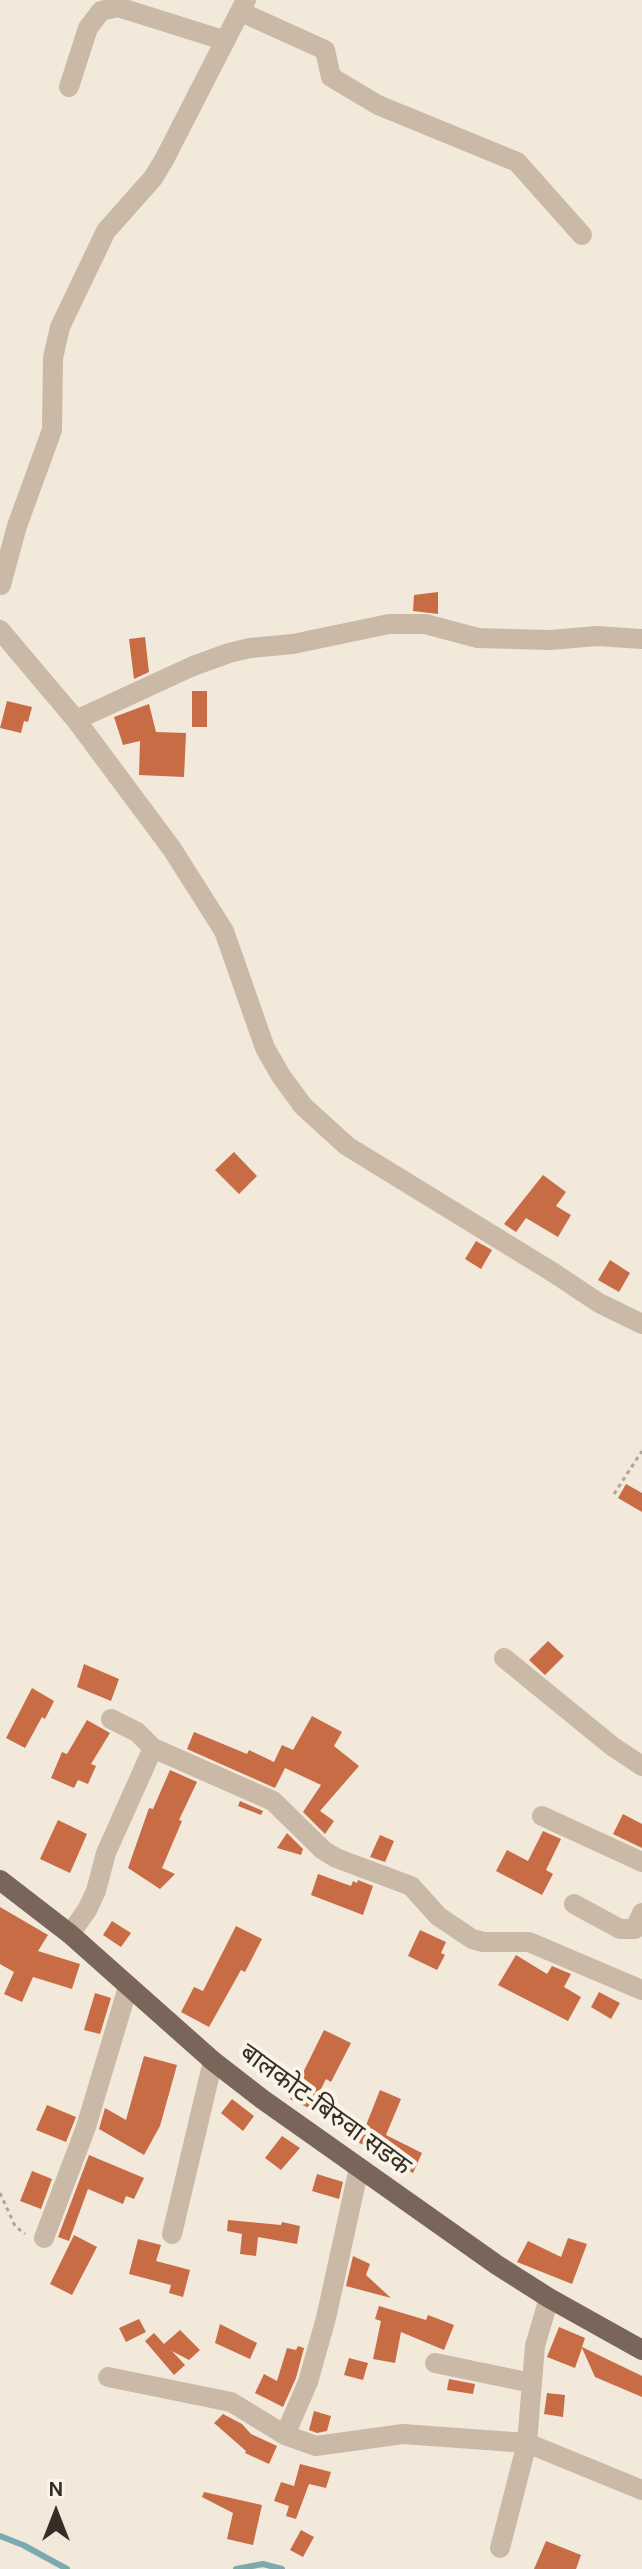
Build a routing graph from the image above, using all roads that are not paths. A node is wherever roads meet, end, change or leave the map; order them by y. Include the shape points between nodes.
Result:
1 (243, 6) edge
2 (223, 40) junction
3 (69, 87) dead end
4 (582, 235) dead end
5 (0, 586) edge
6 (0, 630) edge
7 (642, 639) edge
8 (76, 720) junction
9 (642, 1324) edge
10 (504, 1658) dead end
11 (111, 1719) dead end
12 (153, 1748) junction
13 (642, 1766) edge
14 (542, 1816) dead end
15 (642, 1862) edge
16 (2, 1885) edge
17 (574, 1904) dead end
18 (642, 1913) edge
19 (70, 1934) junction
20 (128, 1987) junction
21 (642, 1990) edge
22 (213, 2061) junction
23 (359, 2168) junction
24 (172, 2234) dead end
25 (44, 2238) road end
26 (549, 2298) junction
27 (642, 2350) edge
28 (435, 2363) dead end
29 (108, 2377) dead end
30 (532, 2383) junction
31 (285, 2435) junction
32 (527, 2443) junction
33 (642, 2490) edge
34 (500, 2548) dead end

1 - 2 street
1 - 4 street via 325,50 331,77 378,105 517,162
2 - 3 street via 118,7 101,11 88,28
2 - 5 street via 164,160 106,231 60,327 53,358 52,430
6 - 8 street
7 - 8 street via 478,638 425,624 389,624 229,653
8 - 9 street via 172,849 224,931 265,1048 303,1106 347,1146 599,1303
10 - 13 street
11 - 12 street via 137,1732
12 - 19 street via 106,1853 96,1891
12 - 21 street via 273,1801 323,1850 411,1886 438,1916 472,1939 529,1942
14 - 15 street
16 - 19 main road, बालकोट-बिरुवा सडक
17 - 18 street via 620,1929 635,1929
19 - 20 main road, बालकोट-बिरुवा सडक
20 - 22 main road, बालकोट-बिरुवा सडक
20 - 25 street via 86,2127
22 - 23 main road, बालकोट-बिरुवा सडक
22 - 24 street
23 - 26 main road, बालकोट-बिरुवा सडक
23 - 31 street via 326,2318 308,2382
26 - 27 main road, बालकोट-बिरुवा सडक
26 - 30 street via 535,2346
28 - 30 street
29 - 31 street via 231,2402
30 - 32 street
31 - 32 street via 316,2446 403,2434
32 - 33 street
32 - 34 street

